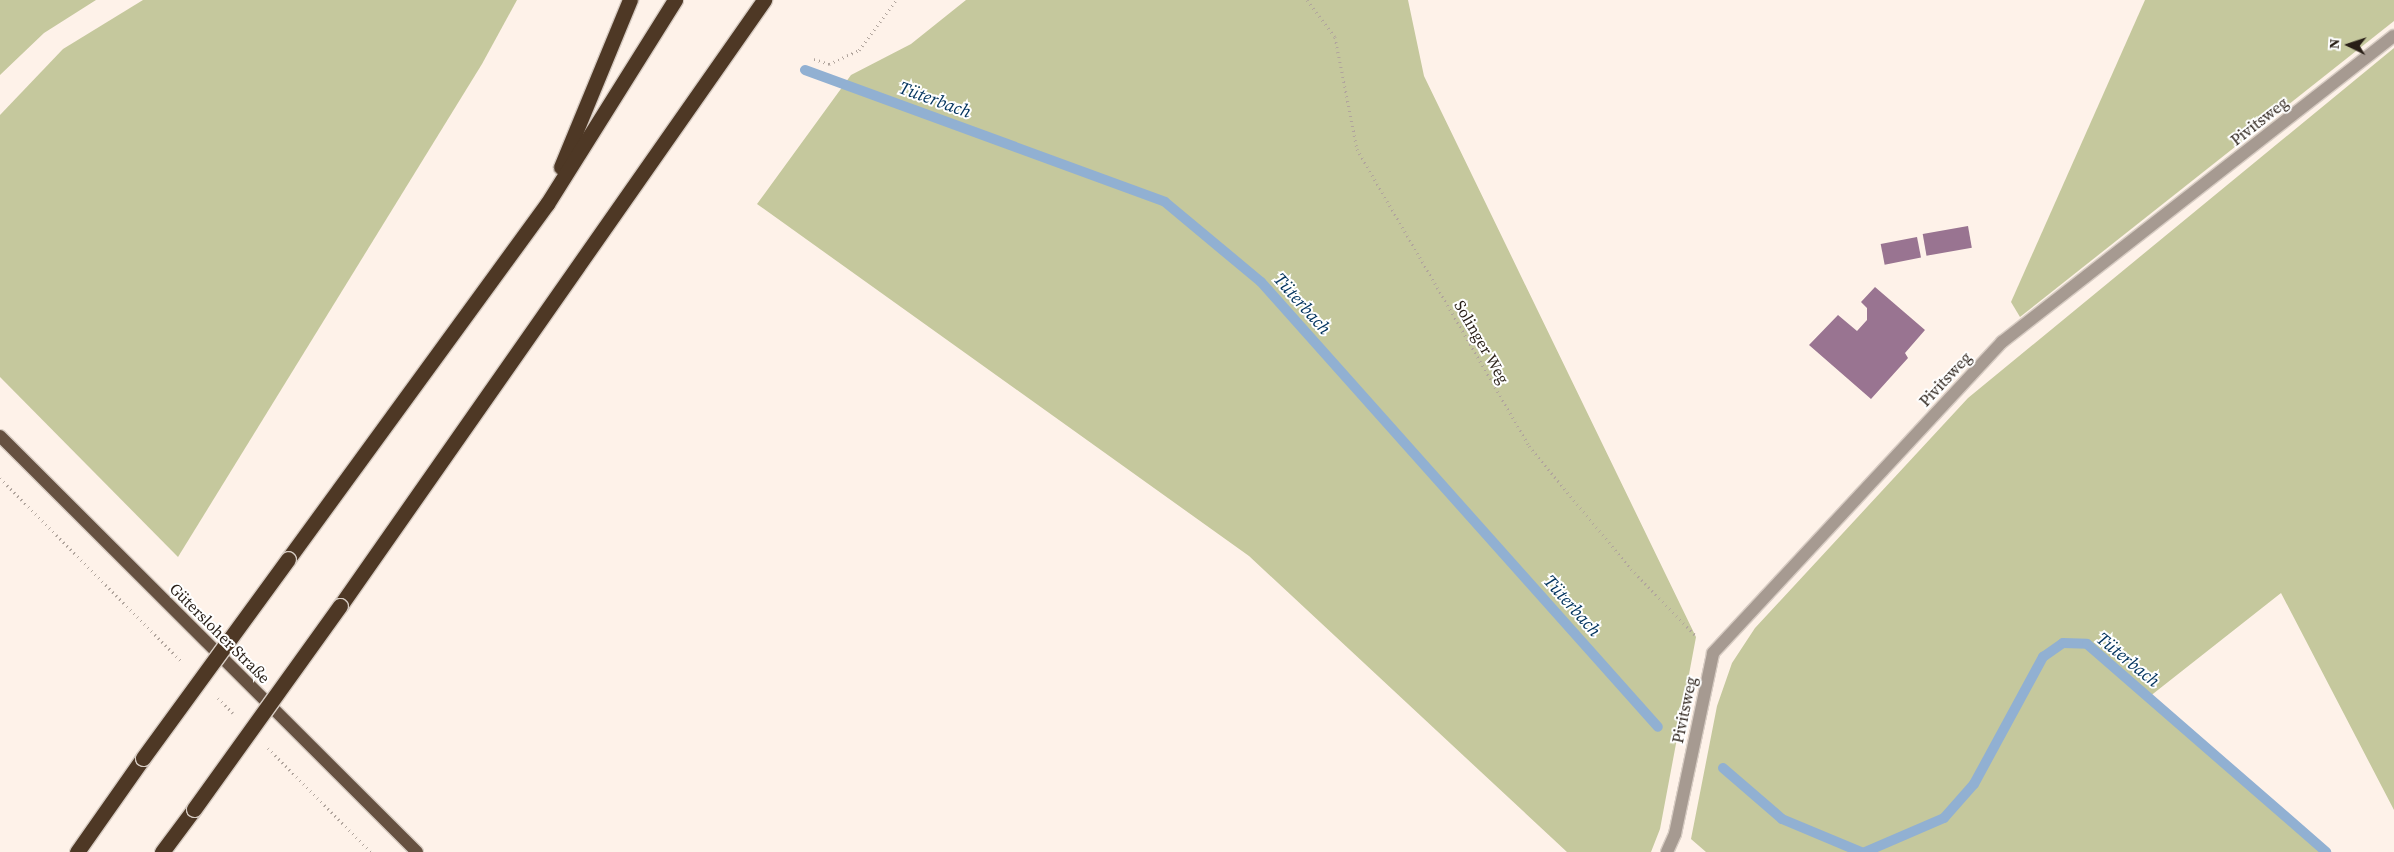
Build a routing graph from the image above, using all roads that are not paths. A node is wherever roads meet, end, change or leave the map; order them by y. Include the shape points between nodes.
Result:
1 (630, 0) edge
2 (675, 0) edge
3 (764, 0) edge
4 (2394, 36) edge
5 (547, 204) junction
6 (0, 436) edge
7 (76, 852) edge
8 (162, 852) edge
9 (417, 852) edge
10 (1667, 852) edge

1 - 5 highway
2 - 5 highway
3 - 8 highway, bridge via 340,606
4 - 10 street, Pivitsweg via 2002,342 1713,653 1674,834
5 - 7 highway, bridge
6 - 9 main road, Gütersloher Straße

